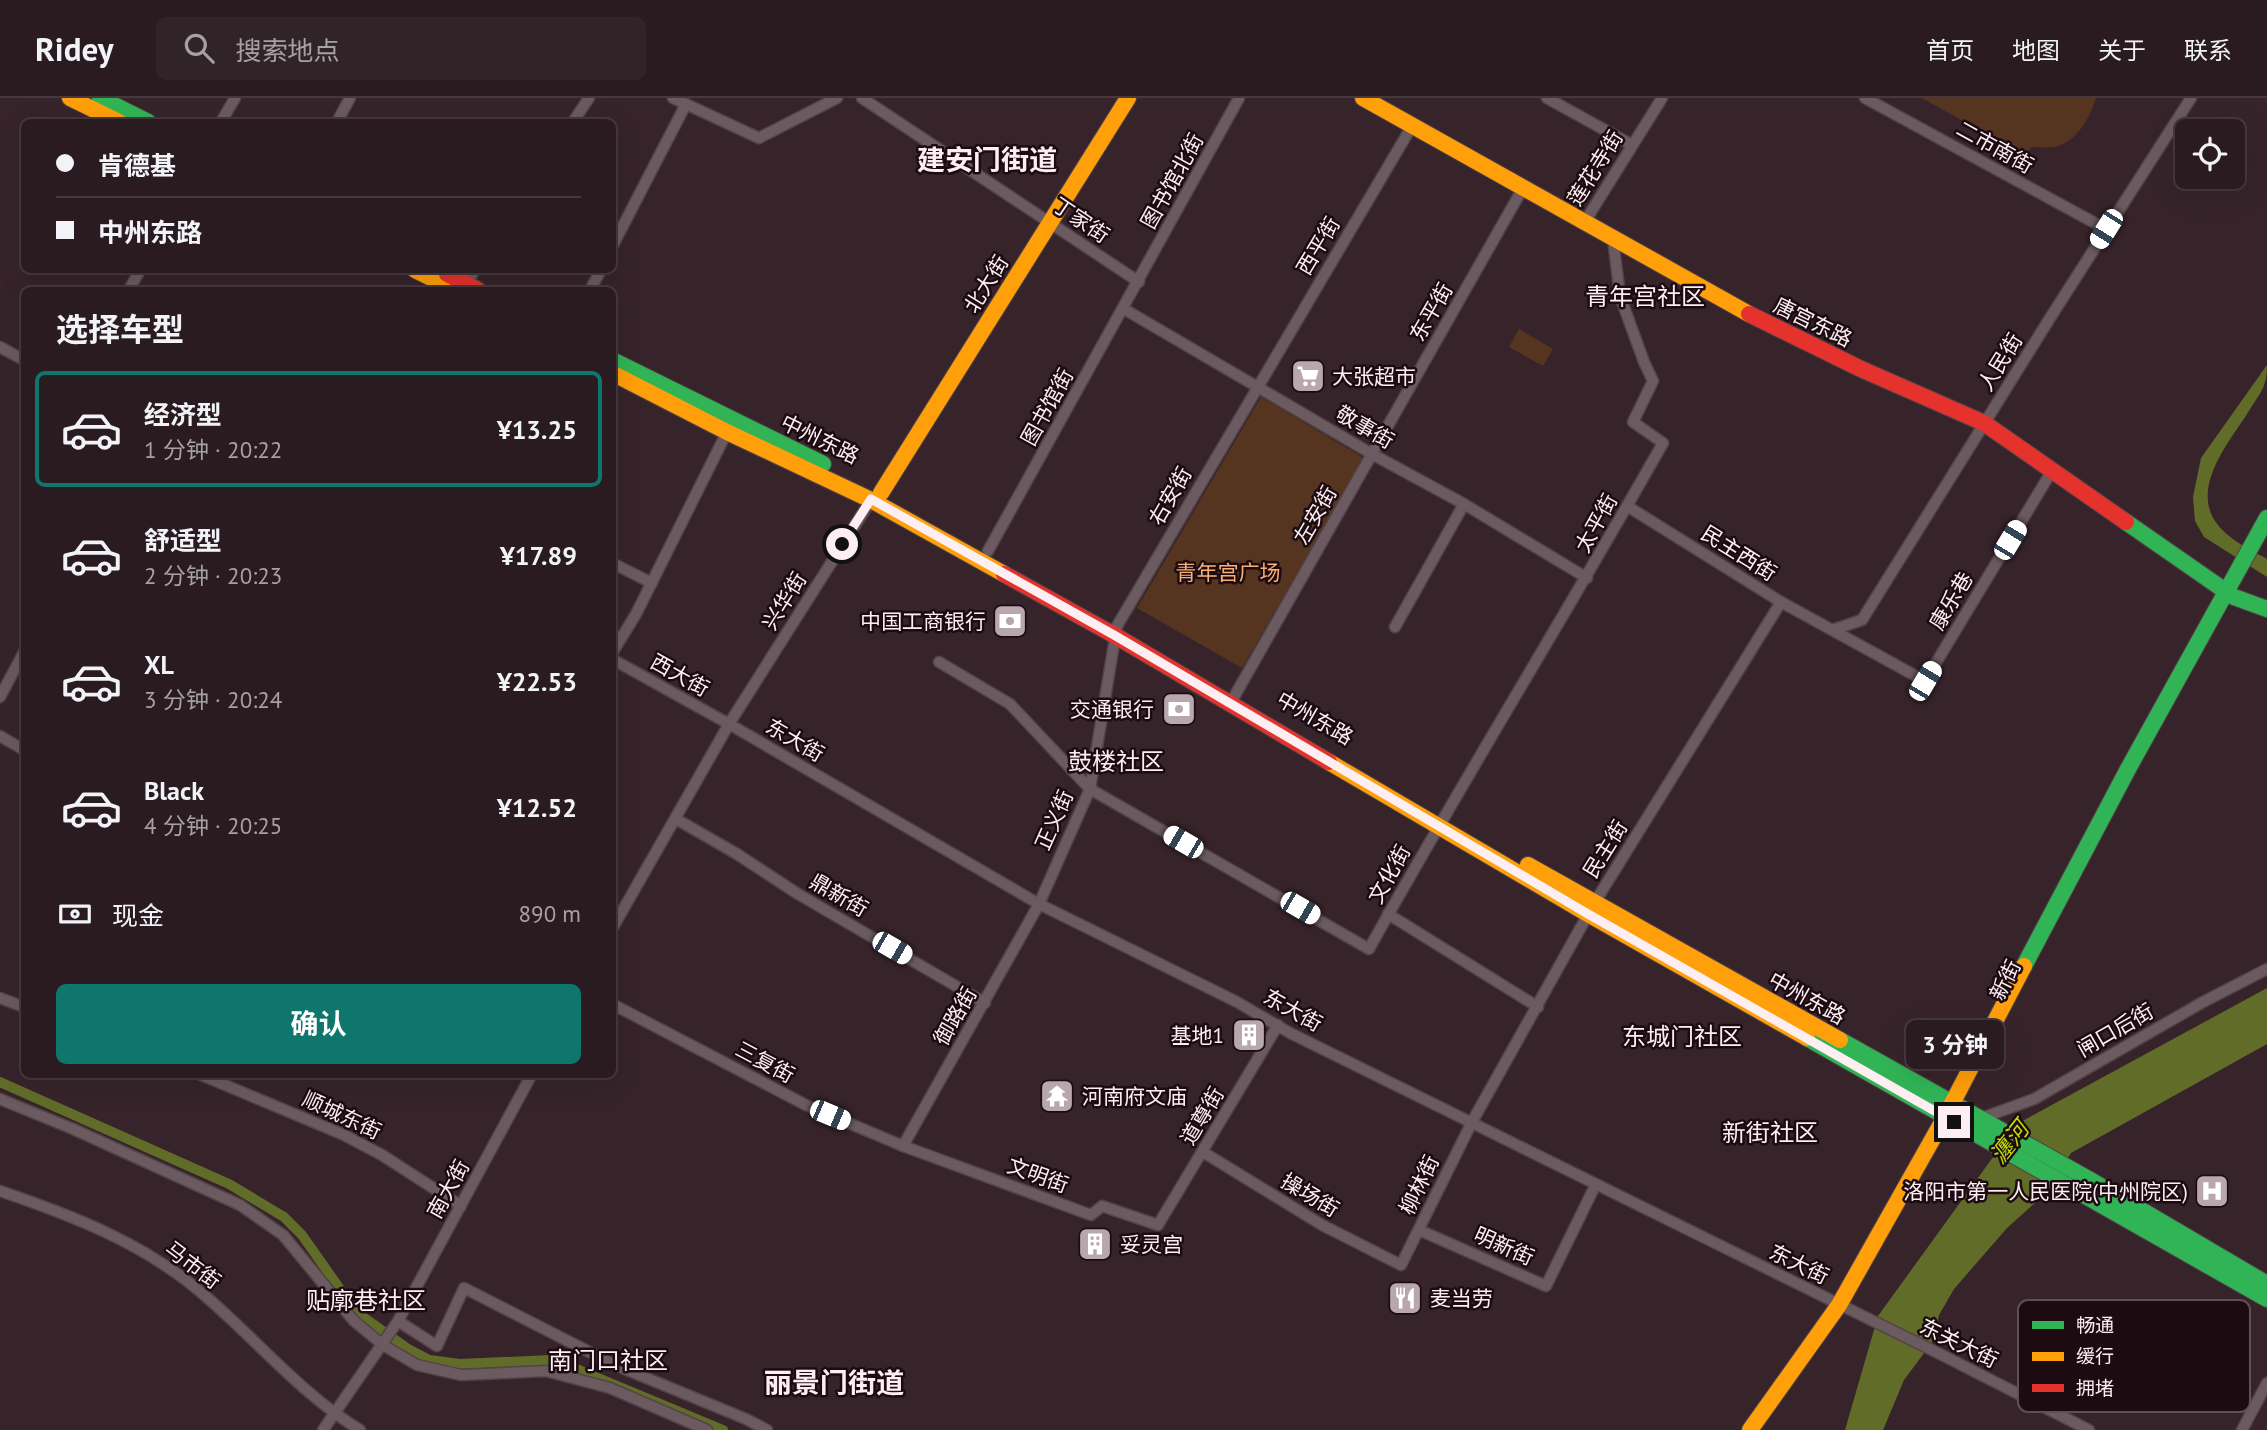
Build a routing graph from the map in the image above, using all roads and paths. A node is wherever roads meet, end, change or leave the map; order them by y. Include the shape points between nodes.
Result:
1 (70, 98) edge
2 (100, 98) edge
3 (235, 98) edge
4 (350, 98) edge
5 (589, 98) edge
6 (673, 98) edge
7 (837, 98) edge
8 (862, 98) edge
9 (1118, 98) edge
10 (1128, 98) edge
11 (1239, 98) edge
12 (1363, 98) edge
13 (1547, 98) edge
14 (1662, 98) edge
15 (1865, 98) edge
16 (2191, 98) edge
17 (686, 104) junction
18 (113, 119) edge
19 (142, 119) edge
20 (223, 119) edge
21 (340, 119) edge
22 (575, 119) edge
23 (1412, 126) junction
24 (1632, 145) junction
25 (1523, 188) junction
26 (1045, 220) junction
27 (1584, 223) junction
28 (2106, 229) junction
29 (616, 239) edge
30 (1613, 239) junction
31 (423, 273) edge
32 (441, 273) edge
33 (1139, 282) junction
34 (460, 287) edge
35 (462, 287) edge
36 (1124, 309) junction
37 (0, 347) edge
38 (21, 358) edge
39 (616, 362) edge
40 (616, 375) edge
41 (1257, 385) junction
42 (1984, 424) junction
43 (727, 432) junction
44 (1372, 454) junction
45 (2053, 469) junction
46 (875, 494) junction
47 (1464, 504) junction
48 (1627, 506) junction
49 (2267, 518) edge
50 (2262, 539) edge
51 (988, 551) junction
52 (616, 565) edge
53 (1587, 578) junction
54 (652, 583) junction
55 (2230, 595) junction
56 (1781, 602) junction
57 (2267, 609) edge
58 (1395, 627) dead end
59 (1832, 630) junction
60 (1115, 631) junction
61 (616, 646) edge
62 (21, 658) edge
63 (616, 661) edge
64 (939, 662) dead end
65 (1925, 681) joint
66 (0, 697) edge
67 (1232, 699) junction
68 (729, 724) junction
69 (0, 736) edge
70 (21, 748) edge
71 (1094, 791) junction
72 (676, 818) junction
73 (1440, 821) junction
74 (1039, 904) junction
75 (1591, 908) junction
76 (1388, 914) junction
77 (616, 922) edge
78 (2267, 969) edge
79 (0, 998) edge
80 (985, 1003) junction
81 (21, 1006) edge
82 (616, 1006) edge
83 (1538, 1007) junction
84 (1278, 1025) junction
85 (209, 1078) edge
86 (530, 1078) edge
87 (0, 1099) edge
88 (1953, 1113) junction
89 (1472, 1122) junction
90 (1984, 1127) junction
91 (903, 1146) junction
92 (1203, 1152) junction
93 (1596, 1184) junction
94 (2085, 1186) junction
95 (0, 1191) edge
96 (461, 1206) junction
97 (1158, 1225) joint
98 (1419, 1230) junction
99 (1401, 1265) joint
100 (2267, 1284) edge
101 (2267, 1299) edge
102 (1844, 1308) junction
103 (398, 1321) junction
104 (383, 1345) junction
105 (2267, 1383) edge
106 (2018, 1394) edge
107 (2053, 1412) edge
108 (335, 1415) junction
109 (323, 1430) edge
110 (360, 1430) edge
111 (707, 1430) edge
112 (766, 1430) edge
113 (1750, 1430) edge
114 (1761, 1430) edge
115 (2088, 1430) edge
116 (2242, 1430) edge

1 - 18 main road
2 - 19 main road
3 - 20 street
4 - 21 street
5 - 22 street
6 - 17 street
7 - 17 street via 759,138
8 - 26 street, 丁家街
9 - 26 main road, 北大街
10 - 26 main road, 北大街
11 - 33 street, 图书馆北街
12 - 23 main road, 唐宫东路
13 - 24 street
14 - 24 street, 莲花寺街
15 - 28 street, 二市南街
16 - 28 street, 人民街
17 - 29 street
23 - 25 main road, 唐宫东路
23 - 41 street, 西平街
24 - 27 street, 莲花寺街
25 - 27 main road, 唐宫东路
25 - 44 street, 东平街
26 - 33 street, 丁家街
26 - 46 main road, 北大街
27 - 30 main road, 唐宫东路
28 - 42 street, 人民街
30 - 42 main road, 唐宫东路 via 1756,318
30 - 48 street, 太平街 via 1620,296 1653,381 1633,422 1663,443
31 - 34 main road
32 - 35 main road
33 - 36 street, 图书馆街
36 - 41 street, 敬事街
36 - 51 street, 图书馆街
37 - 38 street
39 - 46 main road, 中州东路
40 - 43 main road, 中州东路
41 - 44 street, 敬事街
41 - 60 street, 右安街
42 - 45 main road, 唐宫东路
42 - 59 street, 人民街 via 1862,620
43 - 46 main road, 中州东路
43 - 54 street
44 - 47 street, 敬事街
44 - 67 street, 左安街
45 - 55 main road, 唐宫东路
45 - 65 street, 康乐巷
46 - 51 main road, 中州东路
46 - 60 main road, 中州东路
46 - 68 street, 兴华街
47 - 53 street, 敬事街
47 - 58 street
48 - 53 street, 太平街
48 - 56 street, 民主西街
49 - 50 main road, 新街
50 - 55 main road, 新街
51 - 60 main road, 中州东路
52 - 54 street
53 - 73 street, 太平街
54 - 61 street
55 - 57 main road, 唐宫东路
55 - 88 main road, 新街
56 - 59 street, 民主西街
56 - 75 street, 民主街
59 - 65 street, 民主西街
60 - 67 main road, 中州东路
60 - 71 street, 正义街
62 - 66 street
63 - 68 street, 西大街
64 - 71 street via 1010,704
67 - 73 main road, 中州东路
68 - 72 street
68 - 74 street, 东大街
69 - 70 street
71 - 74 street, 正义街
71 - 76 street, 文化街 via 1369,949
72 - 77 street
72 - 80 street, 鼎新街
73 - 75 main road, 中州东路
73 - 76 street, 文化街
74 - 80 street, 御路街
74 - 84 street, 东大街
75 - 83 street, 民主街
75 - 88 main road, 中州东路
76 - 83 street
78 - 90 street, 闸口后街
79 - 81 street
80 - 91 street, 御路街
82 - 91 street, 三复街 via 806,1105
83 - 89 street, 民主街
84 - 89 street, 东大街
84 - 92 street, 道尊街
85 - 96 street, 顺城东街 via 344,1135
86 - 96 street, 南大街
87 - 104 street via 240,1205 283,1235 354,1321
88 - 90 main road, 中州东路
88 - 102 main road, 新街
89 - 93 street, 东大街
89 - 98 street, 柳林街
90 - 94 main road, 中州东路
91 - 97 street, 文明街 via 1091,1215 1102,1206
92 - 97 street, 道尊街
92 - 99 street, 操场街 via 1322,1226
93 - 98 street, 明新街 via 1546,1286
93 - 102 street, 东大街
94 - 100 main road
94 - 101 main road
95 - 108 street, 马市街 via 106,1230 147,1254 202,1293
96 - 103 street, 南大街
98 - 99 street, 柳林街
102 - 106 street, 东关大街
102 - 113 main road
102 - 114 main road, 新街
103 - 104 street, 南大街
103 - 112 street via 438,1346 464,1288 615,1365
104 - 108 street, 南大街
104 - 111 street via 417,1365 461,1375 545,1371 610,1388
105 - 116 street
107 - 115 street, 东关大街
108 - 109 street, 南大街
108 - 110 street, 马市街

